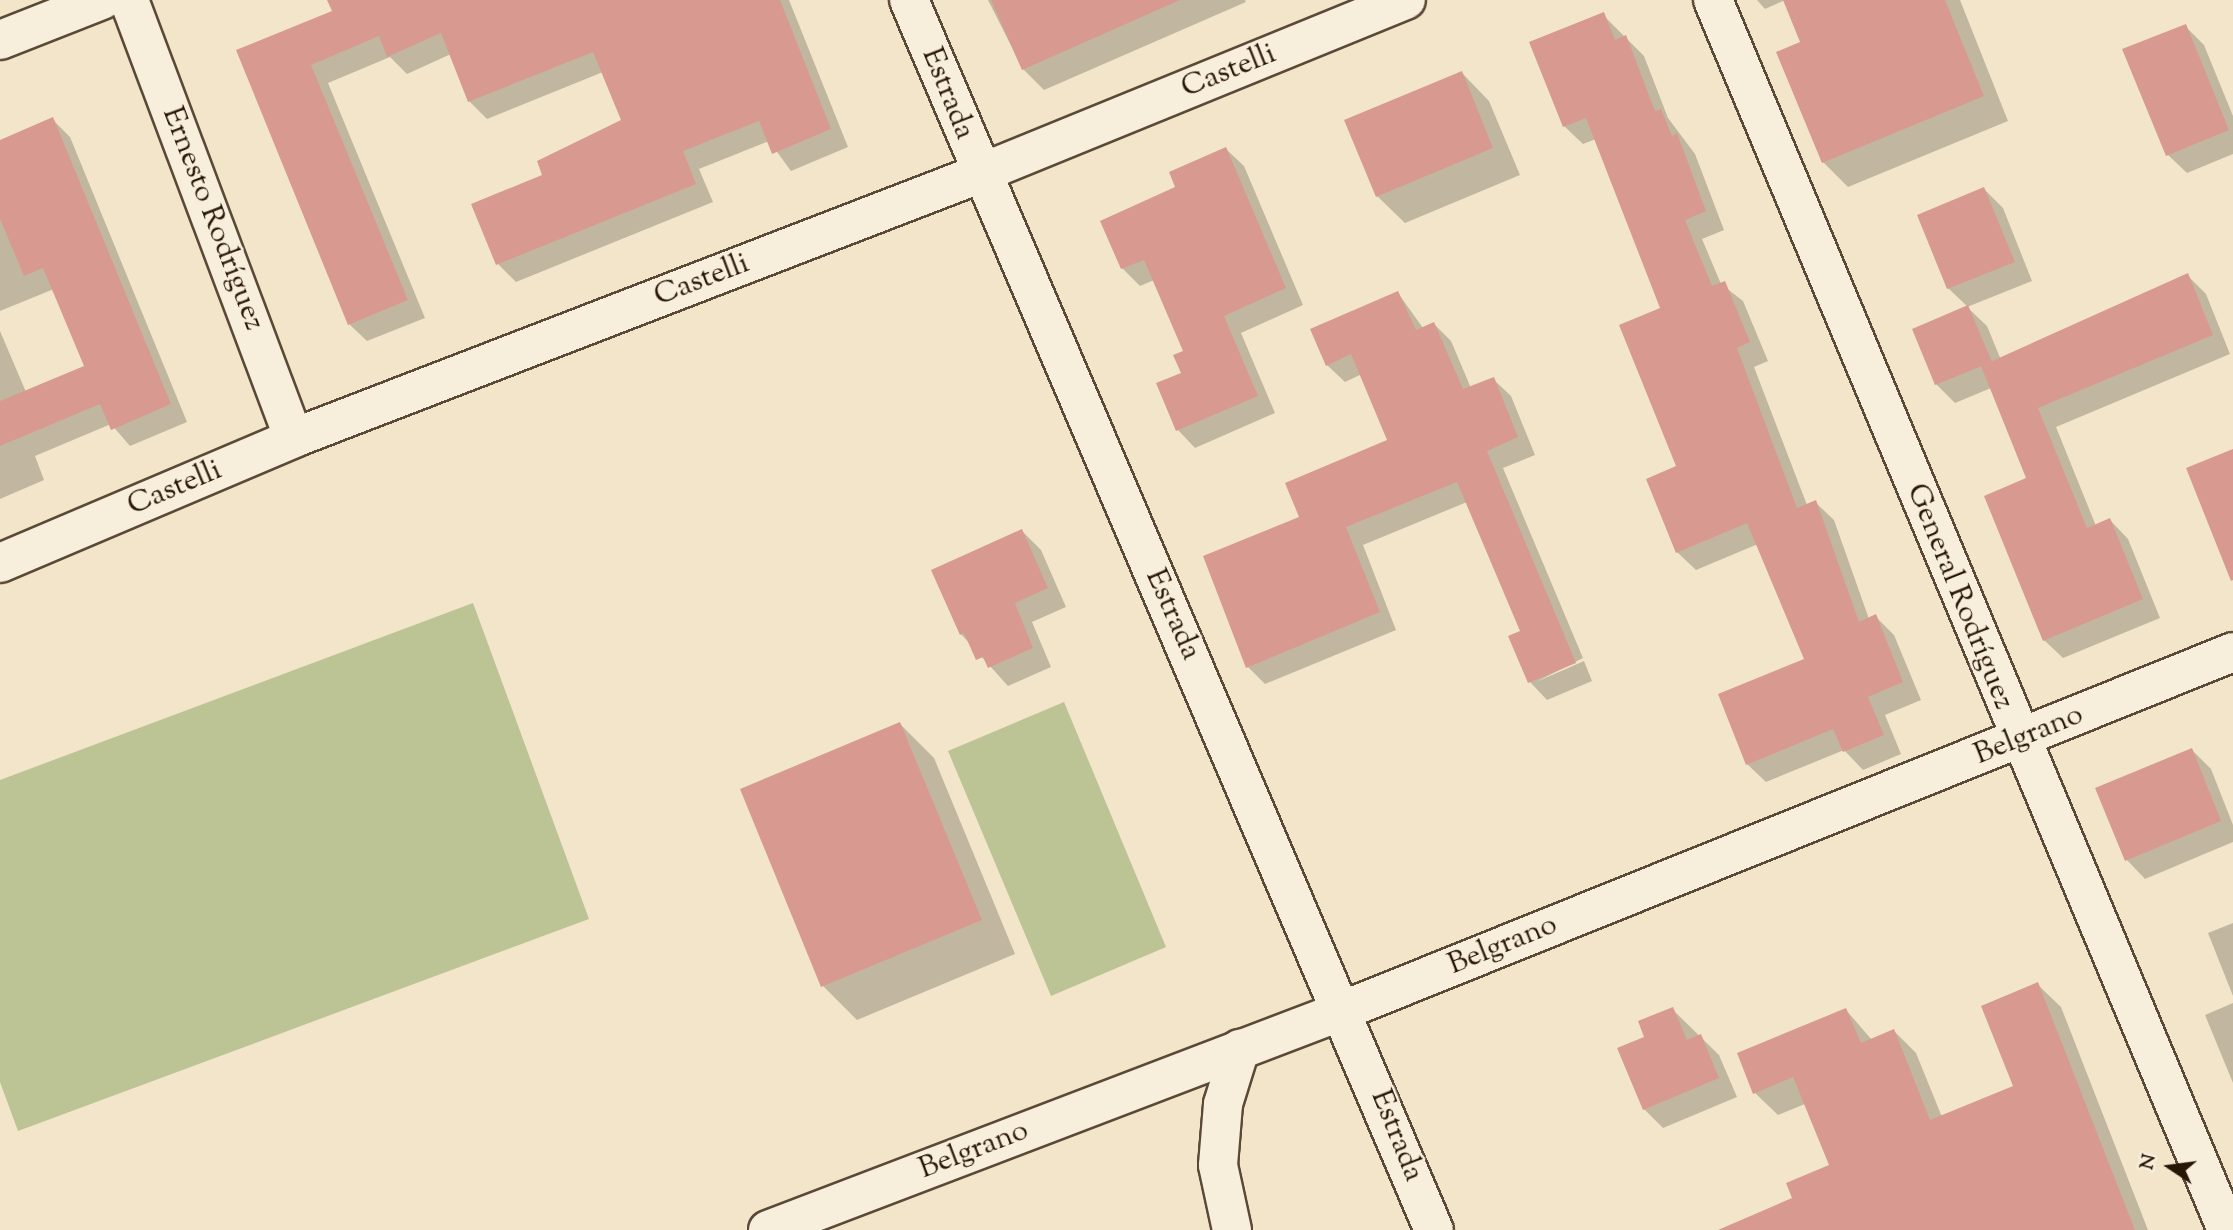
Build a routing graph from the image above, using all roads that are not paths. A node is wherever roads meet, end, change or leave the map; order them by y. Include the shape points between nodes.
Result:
1 (102, 0) edge
2 (129, 0) edge
3 (909, 0) edge
4 (1406, 0) edge
5 (1713, 0) edge
6 (0, 40) edge
7 (979, 174) junction
8 (294, 438) junction
9 (0, 564) edge
10 (2233, 652) edge
11 (2019, 740) junction
12 (1344, 1010) junction
13 (1240, 1049) junction
14 (768, 1230) edge
15 (1232, 1230) edge
16 (1434, 1230) edge
17 (2227, 1230) edge

1 - 6 street
2 - 8 street, Ernesto Rodríguez
3 - 7 street, Estrada
4 - 7 street, Castelli
5 - 11 street, General Rodríguez
7 - 8 street, Castelli
7 - 12 street, Estrada
8 - 9 street, Castelli
10 - 11 street, Belgrano
11 - 12 street, Belgrano
11 - 17 street, General Rodríguez
12 - 13 street, Belgrano
12 - 16 street, Estrada
13 - 14 street, Belgrano
13 - 15 street via 1223,1104 1217,1165

